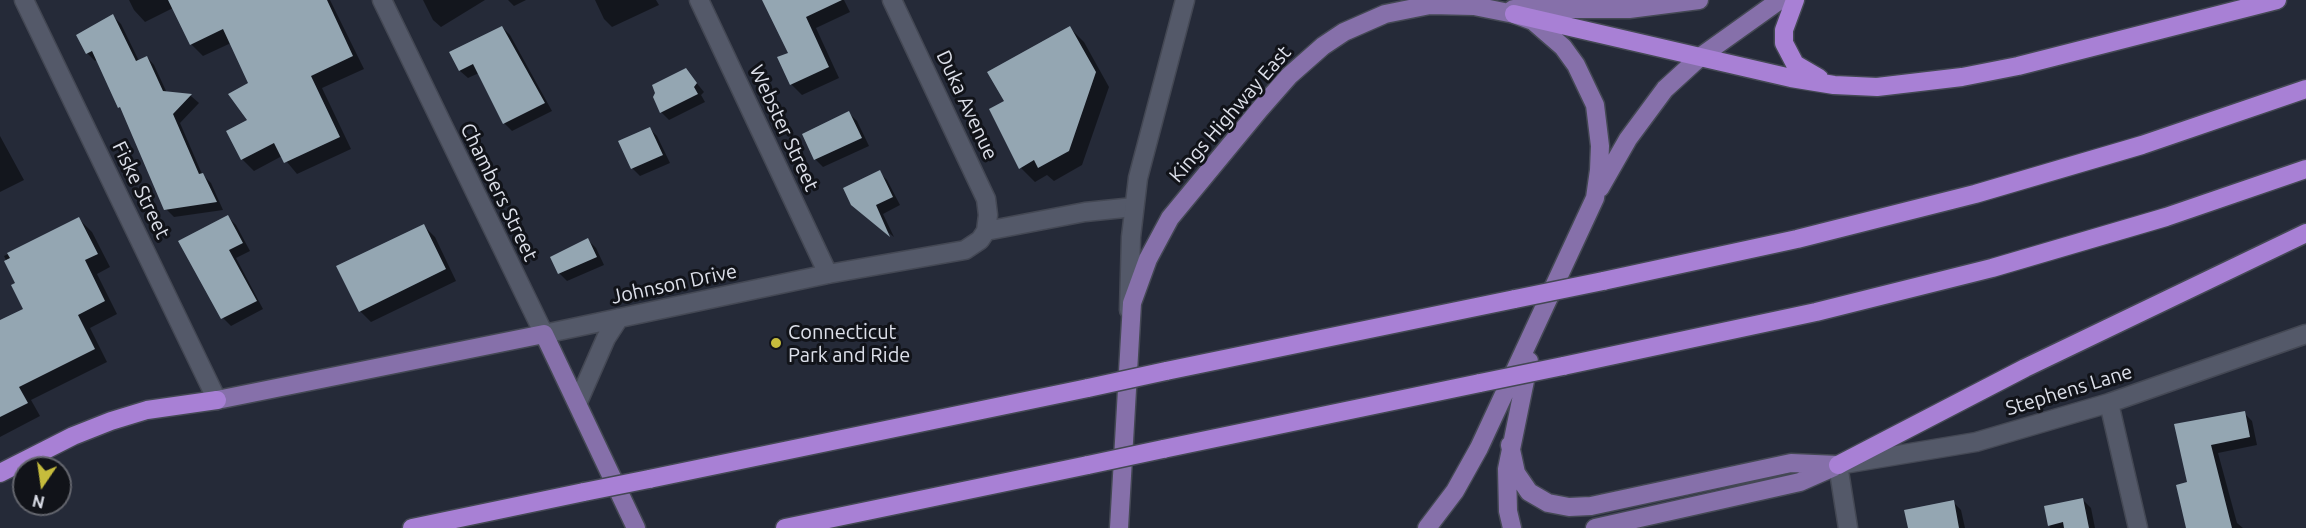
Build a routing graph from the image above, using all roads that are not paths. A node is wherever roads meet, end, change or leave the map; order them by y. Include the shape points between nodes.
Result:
1 (24, 0) edge
2 (382, 0) edge
3 (699, 0) edge
4 (892, 0) edge
5 (1185, 0) edge
6 (1425, 0) edge
7 (1699, 0) edge
8 (1779, 0) edge
9 (1795, 0) edge
10 (2277, 0) edge
11 (1452, 4) junction
12 (1493, 8) junction
13 (1514, 14) junction
14 (1700, 57) junction
15 (1834, 85) junction
16 (2306, 89) edge
17 (2306, 169) edge
18 (1595, 198) junction
19 (1134, 207) junction
20 (986, 231) junction
21 (2306, 232) edge
22 (828, 274) junction
23 (619, 318) junction
24 (1538, 320) junction
25 (1129, 326) junction
26 (543, 334) junction
27 (2306, 334) edge
28 (217, 400) junction
29 (578, 402) junction
30 (2109, 403) junction
31 (1510, 445) junction
32 (1838, 465) junction
33 (0, 473) edge
34 (1122, 486) junction
35 (412, 528) edge
36 (636, 528) edge
37 (785, 528) edge
38 (1119, 528) edge
39 (1132, 528) edge
40 (1427, 528) edge
41 (1512, 528) edge
42 (1595, 528) edge
43 (1848, 528) edge
44 (2138, 528) edge

1 - 28 street, Fiske Street
2 - 26 street, Chambers Street
3 - 22 street, Webster Street
4 - 20 street, Duka Avenue via 986,199
5 - 19 street via 1152,116
6 - 11 street
7 - 12 main road via 1629,9
8 - 14 main road
9 - 15 highway via 1784,30 1788,55 1807,72
10 - 15 highway via 1962,77 1877,87
11 - 12 main road, Kings Highway East
11 - 25 main road, Kings Highway East via 1406,9 1363,22 1323,46 1289,76 1170,218 1148,259 1132,303
12 - 13 main road, Kings Highway East
13 - 14 highway
13 - 18 main road, Kings Highway East via 1533,21 1563,47 1595,105 1600,146
14 - 15 highway
14 - 18 main road via 1647,111
16 - 35 highway, bridge via 2142,145 1975,194 1797,239
17 - 37 highway, bridge via 2166,217 1992,268 1816,312
18 - 24 main road, Kings Highway East
19 - 20 street, Johnson Drive via 1084,212
19 - 25 street
20 - 22 street, Johnson Drive via 981,240 964,250
21 - 32 highway via 2025,368
22 - 23 street, Johnson Drive
23 - 26 street, Johnson Drive
23 - 29 street
24 - 31 main road
24 - 40 main road, Kings Highway East via 1467,471
25 - 34 main road, Kings Highway East
26 - 28 main road, Johnson Drive
26 - 29 main road, Chambers Street
27 - 30 street, Stephens Lane
28 - 33 highway via 111,421
29 - 36 main road, Chambers Street
30 - 32 street, Stephens Lane via 1976,442
30 - 44 street
31 - 32 main road, Stephens Lane via 1516,473 1529,492 1548,503 1569,507 1591,506 1791,463
31 - 41 main road via 1507,491
32 - 42 main road, Stephens Lane via 1800,483
32 - 43 street
34 - 38 main road, Kings Highway East
34 - 39 main road

